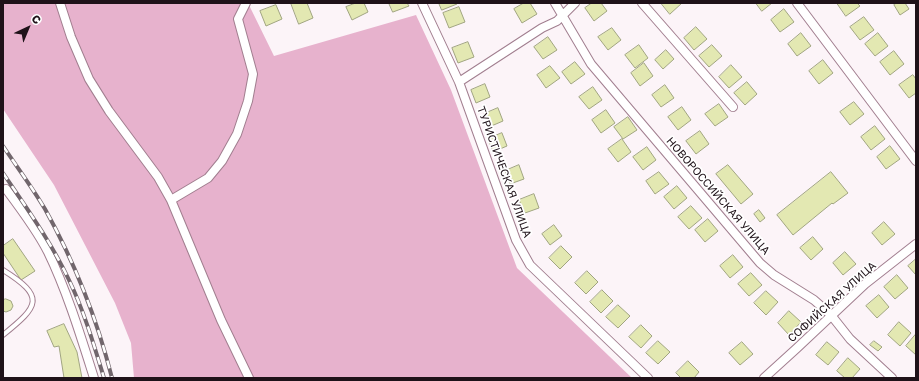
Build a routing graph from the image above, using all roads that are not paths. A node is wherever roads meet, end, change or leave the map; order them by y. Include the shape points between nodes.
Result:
1 (60, 3) edge
2 (246, 3) edge
3 (422, 3) edge
4 (555, 3) edge
5 (575, 3) edge
6 (642, 3) edge
7 (797, 3) edge
8 (563, 15) junction
9 (459, 82) junction
10 (733, 108) dead end
11 (916, 161) edge
12 (4, 190) edge
13 (171, 200) junction
14 (916, 244) edge
15 (3, 270) edge
16 (831, 315) junction
17 (3, 335) edge
18 (94, 378) edge
19 (249, 378) edge
20 (648, 378) edge
21 (764, 378) edge
22 (892, 378) edge

1 - 13 street via 71,37 90,80 109,111 158,177
2 - 13 street via 238,19 253,74 248,101 237,134 222,161 208,178
3 - 9 street, ТУРИСТИЧЕСКАЯ УЛИЦА
4 - 8 street, НОВОРОССИЙСКАЯ УЛИЦА
5 - 8 street
6 - 10 street
7 - 11 street
8 - 9 street
8 - 16 street, НОВОРОССИЙСКАЯ УЛИЦА via 591,64 760,263 814,300
9 - 20 street, ТУРИСТИЧЕСКАЯ УЛИЦА via 516,240 530,264
12 - 18 street via 29,220 48,252 63,287
13 - 19 street via 221,320
14 - 16 street, СОФИЙСКАЯ УЛИЦА
15 - 17 lane via 26,286 33,301 27,314
16 - 21 street, СОФИЙСКАЯ УЛИЦА
16 - 22 street, НОВОРОССИЙСКАЯ УЛИЦА via 850,339

